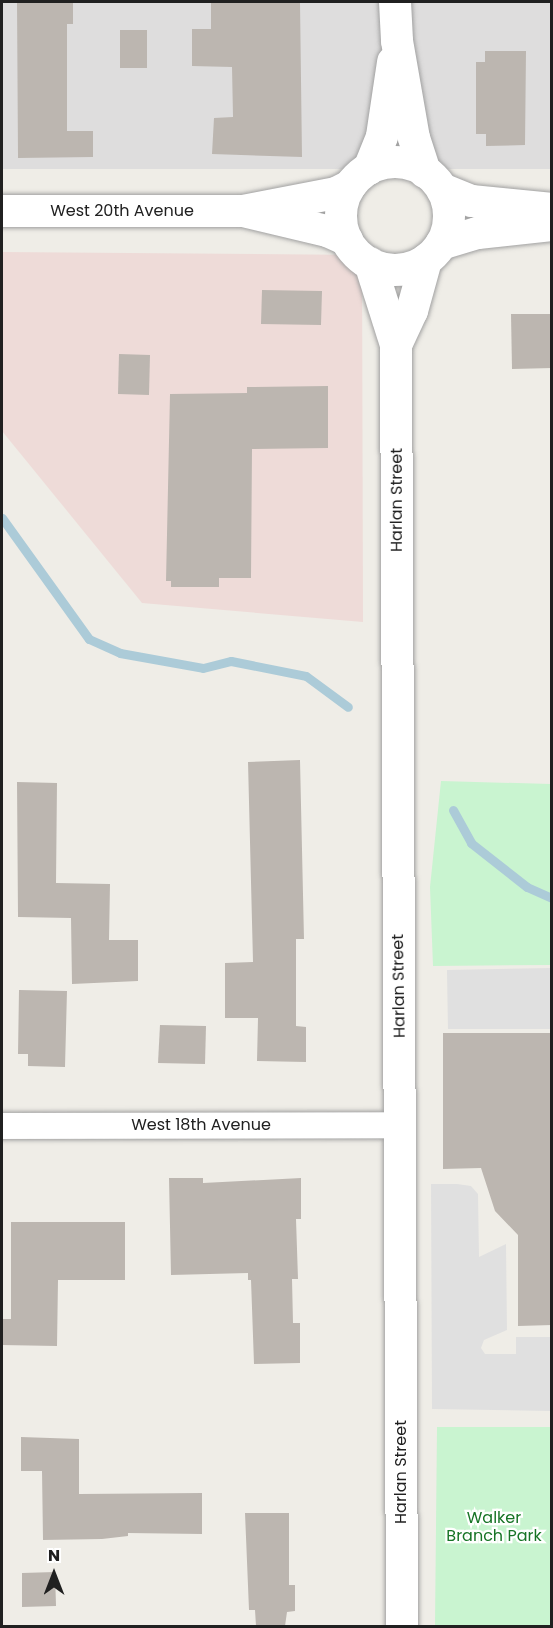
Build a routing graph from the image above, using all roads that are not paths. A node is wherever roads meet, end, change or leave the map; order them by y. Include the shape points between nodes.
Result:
1 (395, 2) edge
2 (397, 41) junction
3 (360, 177) junction
4 (434, 180) junction
5 (552, 209) edge
6 (2, 211) edge
7 (243, 211) junction
8 (552, 225) edge
9 (347, 240) junction
10 (433, 252) junction
11 (370, 263) junction
12 (396, 345) junction
13 (401, 1125) junction
14 (2, 1126) edge
15 (402, 1626) edge

1 - 2 street
2 - 3 street via 382,136
2 - 4 street via 414,138
3 - 4 street via 398,162
3 - 7 street, West 20th Avenue via 336,193
3 - 9 street via 341,212
4 - 5 street via 472,201
4 - 10 street via 449,217
6 - 7 street, West 20th Avenue
7 - 9 street, West 20th Avenue via 327,231
8 - 10 street via 478,233
9 - 11 street
10 - 11 street via 393,270
10 - 12 street, Harlan Street
11 - 12 street, Harlan Street
12 - 13 street, Harlan Street
13 - 14 street, West 18th Avenue
13 - 15 street, Harlan Street

